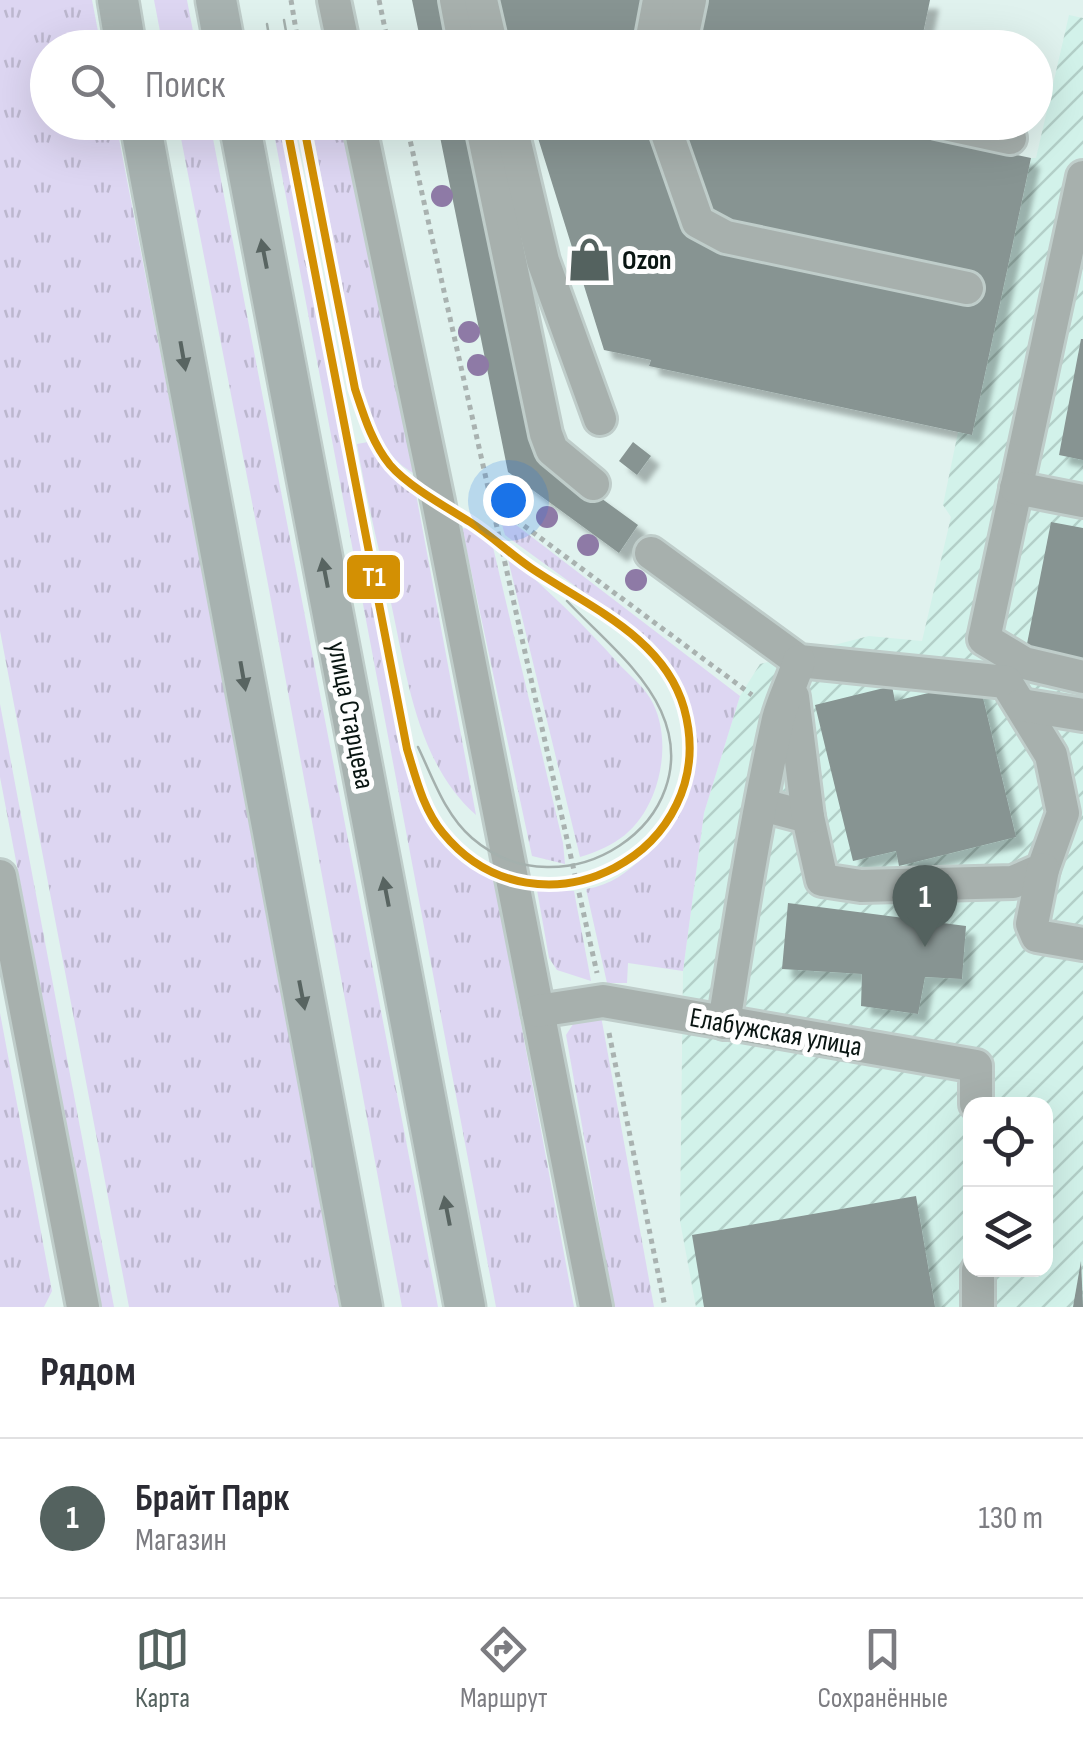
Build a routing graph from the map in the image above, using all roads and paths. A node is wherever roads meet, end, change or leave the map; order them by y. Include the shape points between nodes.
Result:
1 (118, 0) edge
2 (216, 0) edge
3 (291, 0) edge
4 (334, 0) edge
5 (378, 0) edge
6 (456, 0) edge
7 (481, 0) edge
8 (659, 0) edge
9 (690, 0) edge
10 (123, 30) edge
11 (222, 30) edge
12 (296, 30) edge
13 (340, 30) edge
14 (385, 30) edge
15 (462, 30) edge
16 (488, 30) edge
17 (653, 30) edge
18 (684, 30) edge
19 (143, 140) edge
20 (242, 140) edge
21 (364, 140) edge
22 (410, 140) edge
23 (485, 140) edge
24 (514, 140) edge
25 (670, 140) edge
26 (1083, 177) edge
27 (966, 288) dead end
28 (600, 419) dead end
29 (594, 484) dead end
30 (1016, 488) junction
31 (490, 501) junction
32 (1083, 502) edge
33 (651, 553) dead end
34 (1083, 677) edge
35 (790, 688) junction
36 (1020, 705) junction
37 (1083, 716) edge
38 (762, 805) junction
39 (808, 817) junction
40 (1044, 870) junction
41 (0, 876) edge
42 (1083, 944) edge
43 (603, 1001) junction
44 (538, 1011) junction
45 (724, 1023) junction
46 (976, 1097) edge
47 (978, 1277) edge
48 (82, 1307) edge
49 (362, 1307) edge
50 (465, 1307) edge
51 (596, 1307) edge
52 (664, 1307) edge
53 (978, 1307) edge

1 - 10 main road
2 - 11 main road
3 - 12 path
4 - 13 street
5 - 14 path
6 - 15 street
7 - 16 street
8 - 17 street
9 - 18 street
19 -> 49 main road
50 -> 20 main road, улица Старцева
21 - 44 street
22 - 31 path
23 - 29 street via 546,434 552,450
24 - 28 street via 543,261
25 - 27 street via 698,222 711,231
26 - 30 street
30 - 32 street
30 - 34 street via 984,639 1024,663
31 - 35 path
31 - 43 path
33 - 35 street
35 - 36 street via 1006,682
35 - 38 street
35 - 39 street
36 - 37 street
36 - 40 street via 1052,755 1062,813
38 - 39 street
38 - 45 street
39 - 40 street via 822,880 860,886 1013,882
40 - 42 street via 1032,924 1037,936
41 - 48 street
43 - 44 street, Елабужская улица
43 - 45 street, Елабужская улица
43 - 52 path
44 - 51 street
45 - 46 street, Елабужская улица via 976,1066
47 - 53 street

